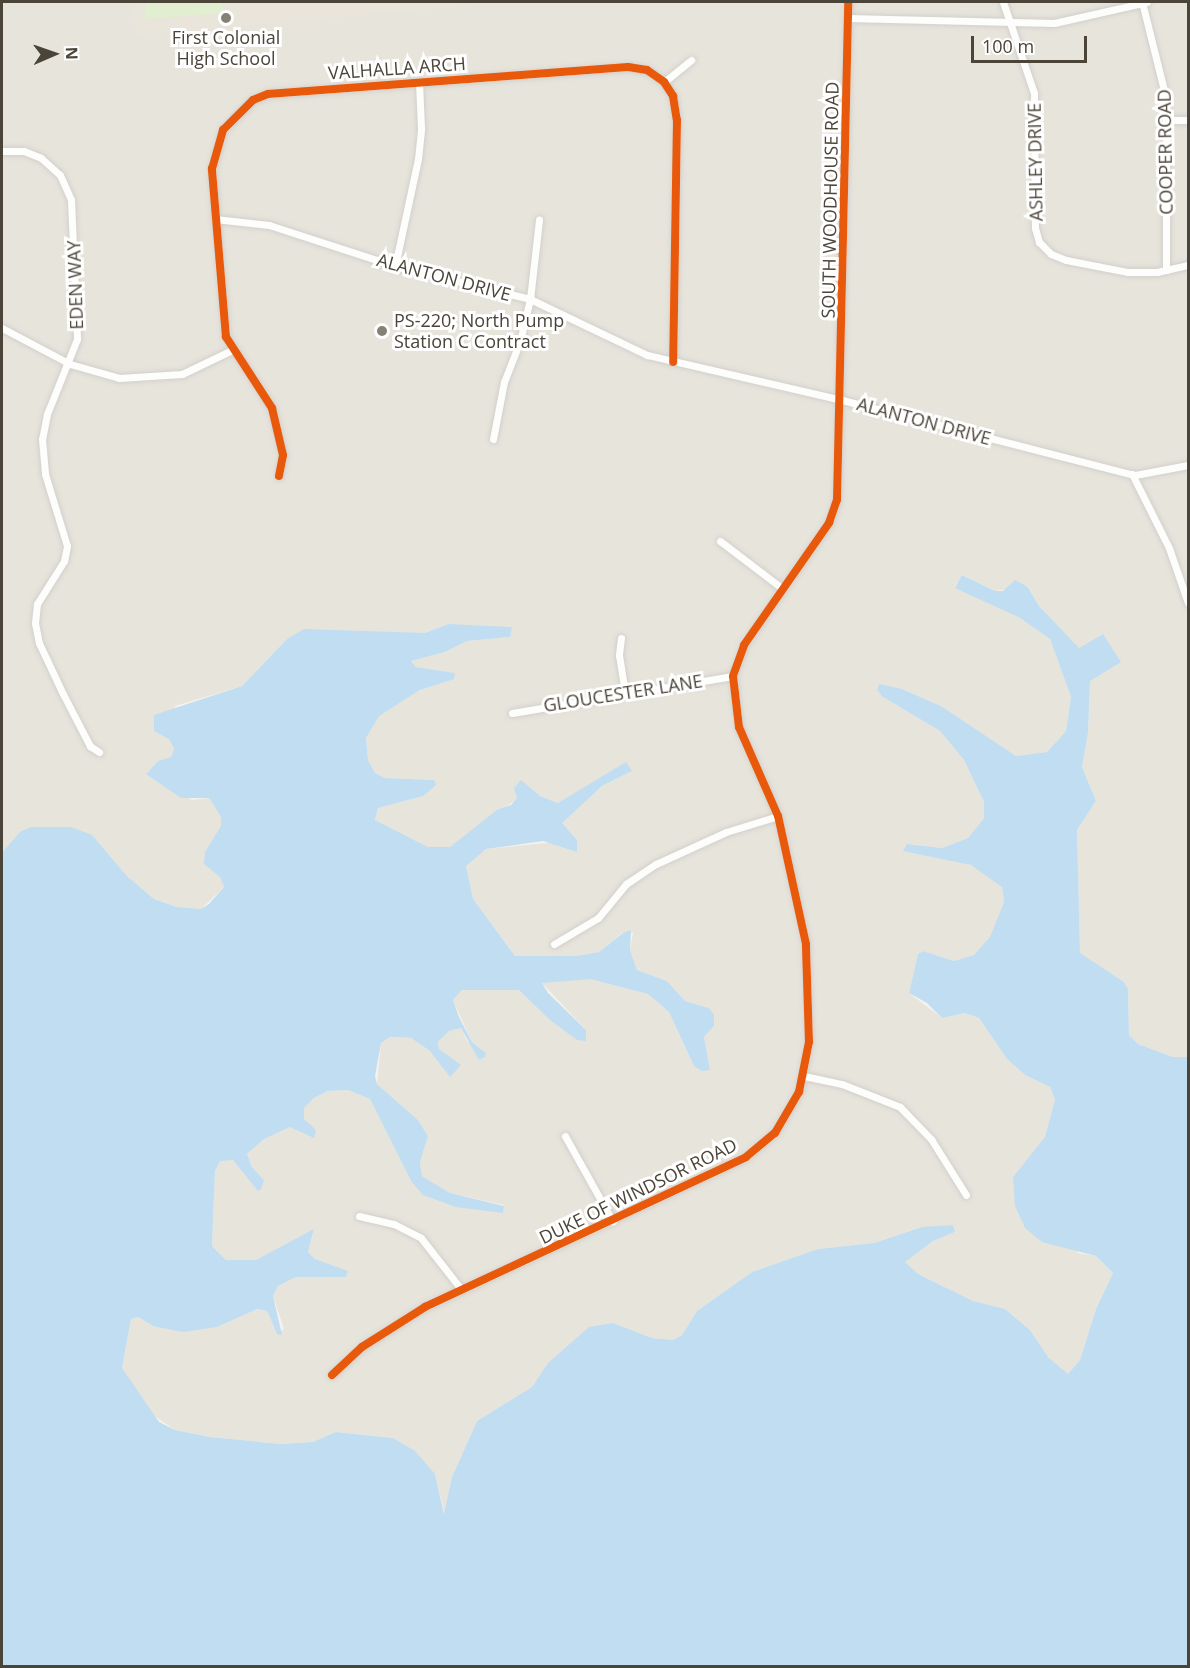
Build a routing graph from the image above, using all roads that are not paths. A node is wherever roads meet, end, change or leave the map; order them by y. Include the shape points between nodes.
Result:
1 (848, 2) edge
2 (1003, 2) edge
3 (1144, 2) edge
4 (848, 18) junction
5 (1011, 22) junction
6 (691, 60) dead end
7 (419, 82) junction
8 (664, 82) junction
9 (1167, 120) junction
10 (1188, 120) edge
11 (2, 151) edge
12 (215, 219) junction
13 (539, 220) dead end
14 (1188, 264) edge
15 (395, 266) junction
16 (1166, 270) junction
17 (530, 299) junction
18 (2, 328) edge
19 (232, 351) junction
20 (674, 362) junction
21 (70, 364) junction
22 (842, 400) junction
23 (493, 439) dead end
24 (1188, 465) edge
25 (1131, 474) junction
26 (279, 476) dead end
27 (720, 541) dead end
28 (783, 589) junction
29 (1188, 603) edge
30 (621, 638) dead end
31 (733, 676) junction
32 (625, 694) junction
33 (512, 713) dead end
34 (99, 752) dead end
35 (778, 816) junction
36 (554, 944) dead end
37 (804, 1076) junction
38 (565, 1136) dead end
39 (966, 1195) dead end
40 (359, 1216) dead end
41 (613, 1222) junction
42 (461, 1289) junction
43 (332, 1375) dead end

1 - 4 street, SOUTH WOODHOUSE ROAD
2 - 5 street, ASHLEY DRIVE
3 - 5 street via 1069,21
3 - 9 street, COOPER ROAD via 1164,81
4 - 5 street
4 - 22 street, SOUTH WOODHOUSE ROAD
5 - 16 street, ASHLEY DRIVE via 1034,93 1035,228 1040,242 1051,254 1066,260 1127,272
6 - 8 street
7 - 8 street, VALHALLA ARCH via 628,67 647,70
7 - 12 street, VALHALLA ARCH via 289,91 253,100 229,122 216,146 212,169
7 - 15 street via 418,159
8 - 20 street via 673,96 677,120
9 - 10 street
9 - 16 street, COOPER ROAD
11 - 21 street, EDEN WAY via 24,151 41,158 60,175 68,191 79,309
12 - 15 street, ALANTON DRIVE via 269,225
12 - 19 street, VALHALLA ARCH via 222,320
13 - 17 street
14 - 16 street, ASHLEY DRIVE
15 - 17 street, ALANTON DRIVE
17 - 20 street, ALANTON DRIVE via 617,344
17 - 23 street via 520,341 504,382
18 - 21 street
19 - 21 street via 182,374 151,377 118,378
19 - 26 street, VALHALLA ARCH via 272,408 283,455
20 - 22 street, ALANTON DRIVE
21 - 34 street, EDEN WAY via 46,414 42,439 45,474 68,546 64,561 37,604 35,623 39,643 63,694 90,746
22 - 25 street, ALANTON DRIVE
22 - 28 street, DUKE OF WINDSOR ROAD via 834,512
24 - 25 street, ALANTON DRIVE via 1157,474
25 - 29 street via 1169,548
27 - 28 street
28 - 31 street, DUKE OF WINDSOR ROAD via 744,645
30 - 32 street via 619,655
31 - 32 street, GLOUCESTER LANE
31 - 35 street, DUKE OF WINDSOR ROAD via 739,727
32 - 33 street, GLOUCESTER LANE
35 - 36 street via 726,832 656,864 626,884 598,918
35 - 37 street, DUKE OF WINDSOR ROAD via 799,909 809,977 809,1042
37 - 39 street via 842,1084 900,1107 931,1138
37 - 41 street, DUKE OF WINDSOR ROAD via 788,1115 756,1150
38 - 41 street
40 - 42 street via 394,1224 421,1238
41 - 42 street, DUKE OF WINDSOR ROAD
42 - 43 street, DUKE OF WINDSOR ROAD via 381,1333

